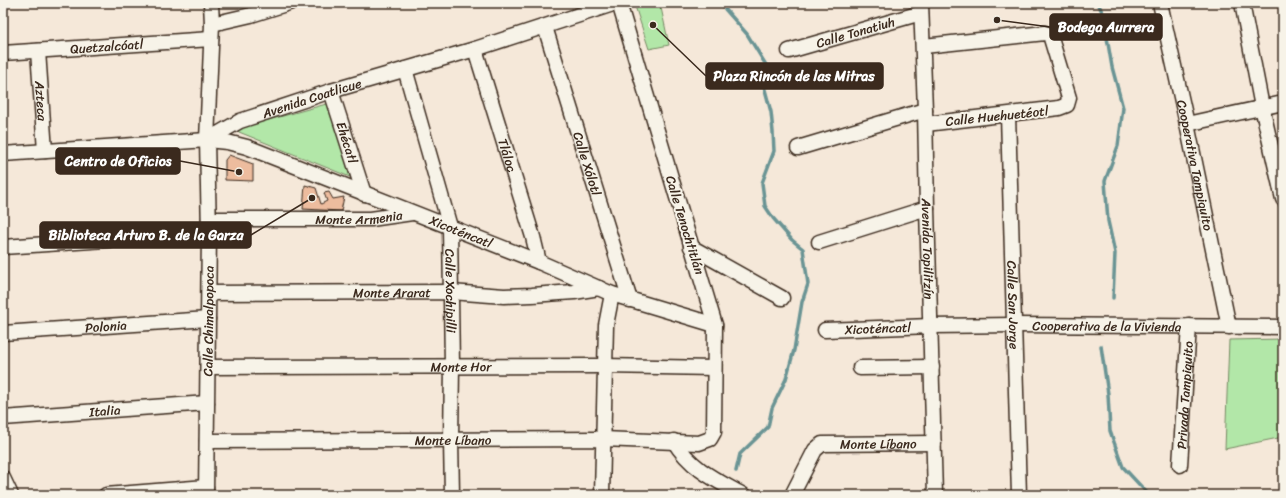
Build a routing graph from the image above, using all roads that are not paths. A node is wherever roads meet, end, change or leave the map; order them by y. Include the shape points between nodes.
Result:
1 (211, 3) edge
2 (289, 3) edge
3 (616, 3) edge
4 (619, 3) edge
5 (1160, 3) edge
6 (1242, 3) edge
7 (921, 8) edge
8 (212, 24) junction
9 (545, 27) junction
10 (211, 39) junction
11 (924, 46) junction
12 (475, 49) junction
13 (38, 51) junction
14 (789, 51) dead end
15 (3, 53) edge
16 (405, 69) junction
17 (331, 91) junction
18 (1283, 103) edge
19 (1262, 107) junction
20 (1008, 115) junction
21 (926, 117) junction
22 (1187, 124) junction
23 (208, 140) junction
24 (798, 148) dead end
25 (45, 152) junction
26 (3, 154) edge
27 (364, 194) junction
28 (1283, 199) edge
29 (927, 208) junction
30 (413, 212) junction
31 (209, 219) junction
32 (450, 227) junction
33 (209, 233) junction
34 (819, 242) dead end
35 (3, 247) edge
36 (692, 247) junction
37 (539, 262) junction
38 (599, 288) junction
39 (451, 292) junction
40 (209, 293) junction
41 (612, 294) junction
42 (782, 298) dead end
43 (630, 300) junction
44 (208, 319) junction
45 (715, 325) junction
46 (1015, 325) junction
47 (931, 326) junction
48 (1189, 326) junction
49 (1283, 326) edge
50 (1230, 327) junction
51 (825, 330) dead end
52 (3, 333) edge
53 (452, 366) junction
54 (604, 366) junction
55 (208, 367) junction
56 (714, 368) junction
57 (860, 368) dead end
58 (932, 368) junction
59 (207, 403) junction
60 (3, 418) edge
61 (603, 439) junction
62 (451, 440) junction
63 (207, 441) junction
64 (674, 441) junction
65 (699, 443) joint
66 (934, 443) junction
67 (1180, 465) dead end
68 (3, 478) edge
69 (206, 491) edge
70 (11, 495) edge
71 (106, 495) edge
72 (452, 495) edge
73 (602, 495) edge
74 (743, 495) edge
75 (792, 495) edge
76 (935, 495) edge
77 (1019, 495) edge

1 - 8 street, Calle Chimalpopoca
2 - 8 street
3 - 9 street, Avenida Coatlicue
4 - 36 street, Calle Tenochtitlán
5 - 22 street, Cooperativa Tampiquito
6 - 19 street
7 - 11 street, Avenida Topilitzín
7 - 14 street, Calle Tonatiuh
8 - 10 street, Calle Chimalpopoca
9 - 12 street, Avenida Coatlicue
9 - 43 street, Calle Xólotl
10 - 13 street, Quetzalcóatl
10 - 23 street, Calle Chimalpopoca
11 - 20 street, Calle Huehuetéotl via 1041,32 1050,35 1069,98 1067,104 1059,108
11 - 21 street, Avenida Topilitzín
12 - 16 street, Avenida Coatlicue
12 - 37 street, Tláloc
13 - 15 street, Quetzalcóatl
13 - 25 street, Azteca
16 - 17 street, Avenida Coatlicue
16 - 32 street, Calle Xochipilli
17 - 23 street, Avenida Coatlicue via 240,121
17 - 27 street, Ehécatl
18 - 19 street
19 - 22 street
19 - 28 street
20 - 21 street, Calle Huehuetéotl
20 - 46 street, Calle San Jorge
21 - 24 street, Calle Huehuetéotl
21 - 29 street, Avenida Topilitzín
22 - 50 street, Cooperativa Tampiquito
23 - 25 street, Avenida Coatlicue
23 - 27 street, Xicoténcatl via 238,144
23 - 31 street, Calle Chimalpopoca
25 - 26 street, Avenida Coatlicue
27 - 30 street, Xicoténcatl
29 - 34 street
29 - 47 street, Avenida Topilitzín
30 - 31 street, Monte Armenia via 371,219
30 - 32 street, Xicoténcatl
31 - 33 street, Calle Chimalpopoca
32 - 37 street, Xicoténcatl
32 - 39 street, Calle Xochipilli
33 - 35 street
33 - 40 street, Calle Chimalpopoca
36 - 42 street
36 - 45 street, Calle Tenochtitlán
37 - 38 street, Xicoténcatl
38 - 39 street, Monte Ararat via 504,296
38 - 41 street, Xicoténcatl
39 - 40 street, Monte Ararat
39 - 53 street, Calle Xochipilli
40 - 44 street, Calle Chimalpopoca
41 - 43 street, Xicoténcatl
41 - 54 street via 606,325
43 - 45 street, Xicoténcatl
44 - 52 street, Polonia
44 - 55 street, Calle Chimalpopoca
45 - 56 street, Calle Tenochtitlán
46 - 47 street, Cooperativa de la Vivienda
46 - 48 street, Cooperativa de la Vivienda
46 - 77 street, Calle San Jorge
47 - 51 street, Xicoténcatl
47 - 58 street, Avenida Topilitzín
48 - 50 street, Cooperativa de la Vivienda
48 - 67 street, Privada Tampiquito
49 - 50 street, Cooperativa de la Vivienda
53 - 54 street, Monte Hor
53 - 55 street, Monte Hor
53 - 62 street, Calle Xochipilli
54 - 56 street, Monte Hor
54 - 61 street
55 - 59 street, Calle Chimalpopoca
56 - 65 street, Calle Tenochtitlán via 714,432 710,439
57 - 58 street
58 - 66 street, Avenida Topilitzín
59 - 60 street, Italia
59 - 63 street, Calle Chimalpopoca
61 - 62 street, Monte Líbano
61 - 64 street, Monte Líbano
61 - 73 street
62 - 63 street, Monte Líbano
62 - 72 street, Calle Xochipilli
63 - 69 street, Calle Chimalpopoca
64 - 65 street, Monte Líbano
64 - 74 street via 686,458 710,478
66 - 75 street, Monte Líbano via 822,444 815,450
66 - 76 street, Avenida Topilitzín
68 - 70 street
69 - 71 street

